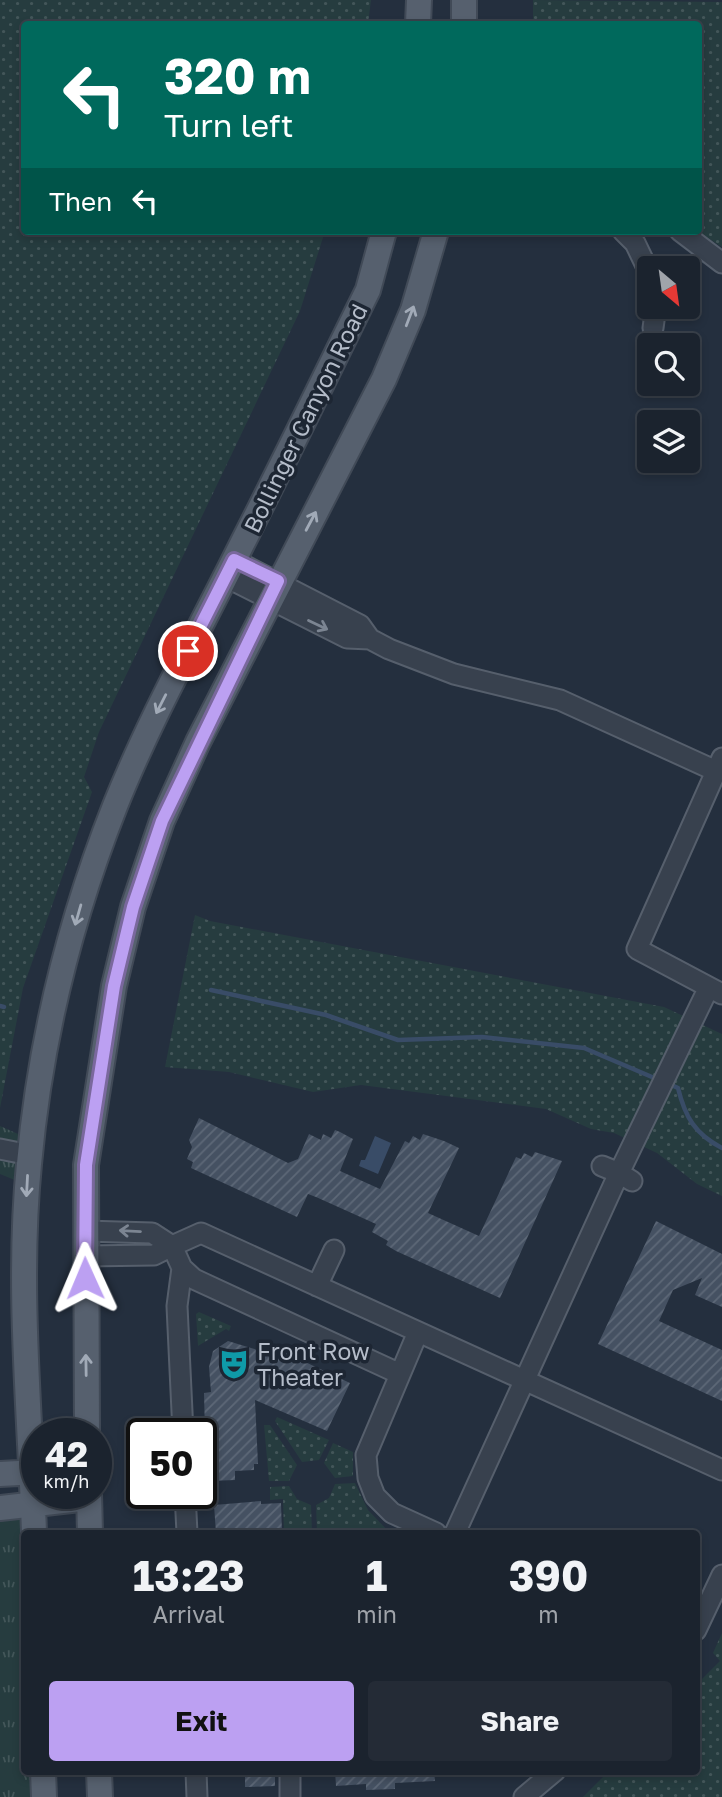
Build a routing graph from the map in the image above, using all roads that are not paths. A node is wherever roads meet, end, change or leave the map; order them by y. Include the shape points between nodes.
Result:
1 (419, 0) edge
2 (464, 0) edge
3 (418, 21) edge
4 (464, 21) edge
5 (383, 235) edge
6 (435, 235) edge
7 (627, 235) edge
8 (685, 235) edge
9 (641, 256) edge
10 (722, 263) edge
11 (654, 319) edge
12 (653, 328) dead end
13 (230, 569) junction
14 (274, 590) junction
15 (719, 765) edge
16 (716, 991) edge
17 (0, 1149) edge
18 (30, 1155) junction
19 (85, 1231) junction
20 (172, 1246) junction
21 (334, 1250) dead end
22 (86, 1256) junction
23 (182, 1268) junction
24 (317, 1286) junction
25 (418, 1332) junction
26 (400, 1374) junction
27 (524, 1380) junction
28 (30, 1418) edge
29 (87, 1418) edge
30 (182, 1418) edge
31 (722, 1470) edge
32 (21, 1473) edge
33 (0, 1474) edge
34 (21, 1506) edge
35 (0, 1507) edge
36 (33, 1509) edge
37 (89, 1509) edge
38 (186, 1509) edge
39 (34, 1530) edge
40 (90, 1530) edge
41 (187, 1530) edge
42 (430, 1530) edge
43 (456, 1530) edge
44 (719, 1581) edge
45 (700, 1586) edge
46 (700, 1621) edge
47 (43, 1775) edge
48 (99, 1775) edge
49 (196, 1775) edge
50 (290, 1775) edge
51 (550, 1775) edge
52 (44, 1797) edge
53 (100, 1797) edge
54 (197, 1797) edge
55 (290, 1797) edge
56 (524, 1797) edge

1 - 3 main road
2 - 4 main road
5 - 13 main road, Bollinger Canyon Road via 368,290
14 -> 6 main road via 384,379
7 - 9 street
8 - 10 street
11 - 12 street
13 - 14 street
13 -> 18 main road, Bollinger Canyon Road via 151,725 85,887 41,1070
14 - 15 street via 348,638 370,639 454,674 560,700
14 - 19 main road via 162,821 133,907 114,986 86,1165
15 - 16 street via 637,949
16 - 27 street via 694,1018
17 - 18 street
18 -> 28 main road, Bollinger Canyon Road via 23,1323
20 -> 19 street via 152,1233
19 - 22 main road
20 - 22 street via 154,1255
20 - 23 street
20 - 24 street via 201,1233
21 - 24 street
29 -> 22 main road
23 - 26 street via 194,1279
23 - 30 street via 177,1306
24 - 25 street
25 - 26 street
25 - 27 street
26 - 42 street via 366,1455 369,1478 376,1496 393,1513
27 - 31 street
27 - 43 street
32 - 33 main road
34 - 35 main road
36 - 39 main road, Bollinger Canyon Road
37 - 40 main road
38 - 41 street
44 - 45 street
44 - 46 street
47 - 52 main road
48 - 53 main road
49 - 54 street
50 - 55 street
51 - 56 street

